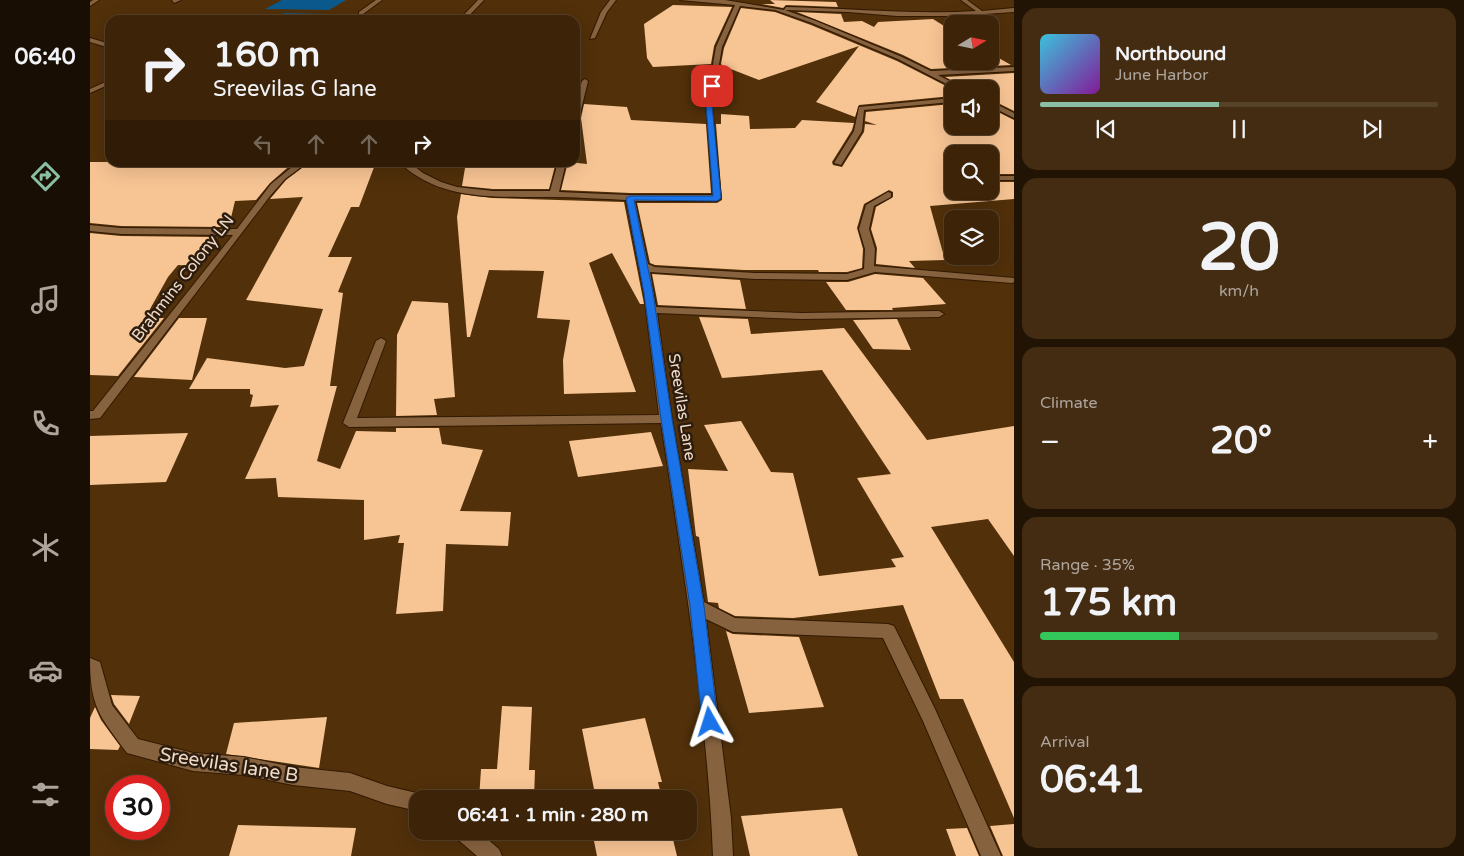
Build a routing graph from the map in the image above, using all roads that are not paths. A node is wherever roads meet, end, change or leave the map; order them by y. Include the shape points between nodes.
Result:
1 (379, 0) edge
2 (481, 0) edge
3 (613, 0) edge
4 (683, 0) edge
5 (964, 0) edge
6 (725, 1) edge
7 (738, 4) junction
8 (776, 9) junction
9 (1014, 10) edge
10 (981, 12) junction
11 (361, 13) dead end
12 (467, 15) edge
13 (592, 38) dead end
14 (90, 40) edge
15 (105, 44) edge
16 (1014, 69) edge
17 (932, 74) junction
18 (944, 80) edge
19 (585, 81) dead end
20 (90, 82) edge
21 (105, 83) edge
22 (105, 84) edge
23 (90, 91) edge
24 (580, 100) edge
25 (944, 101) edge
26 (999, 108) edge
27 (1014, 116) edge
28 (838, 163) dead end
29 (296, 167) edge
30 (408, 167) edge
31 (561, 167) edge
32 (999, 178) edge
33 (1014, 178) edge
34 (554, 194) junction
35 (888, 195) dead end
36 (630, 198) junction
37 (90, 228) edge
38 (239, 232) junction
39 (643, 264) junction
40 (869, 271) junction
41 (1012, 280) dead end
42 (651, 310) junction
43 (939, 314) dead end
44 (382, 341) dead end
45 (90, 415) edge
46 (666, 419) junction
47 (697, 606) junction
48 (90, 666) edge
49 (409, 800) edge
50 (473, 840) edge
51 (492, 856) edge
52 (723, 856) edge
53 (991, 856) edge

1 - 11 street
2 - 12 street
3 - 13 street
4 - 6 street
5 - 10 street
6 - 7 street
7 - 8 street
7 - 36 street via 719,48 709,105 717,198
8 - 10 street via 847,7 897,14
8 - 17 street via 814,22
9 - 10 street
14 - 15 street
16 - 17 street
17 - 18 street
19 - 24 street
20 - 21 street
22 - 23 street
25 - 28 street via 861,108 858,131
26 - 27 street
29 - 38 street, Brahmins Colony LN via 268,191
30 - 34 street via 438,186 466,193
31 - 34 street
32 - 33 street
34 - 36 street
35 - 40 street via 870,205 864,229 870,250
36 - 39 street, Sreevilas Lane
37 - 38 street
38 - 45 street, Brahmins Colony LN via 96,414
39 - 40 street via 653,270 755,276 847,276
39 - 42 street, Sreevilas Lane
40 - 41 street
42 - 43 street via 801,316
42 - 46 street, Sreevilas Lane
44 - 46 street via 349,423
46 - 47 street, Sreevilas Lane
47 - 52 street, Sreevilas Lane
47 - 53 street via 733,626 888,631
48 - 49 street, Sreevilas lane B via 94,668 105,709 133,747 193,762 350,782
50 - 51 street

